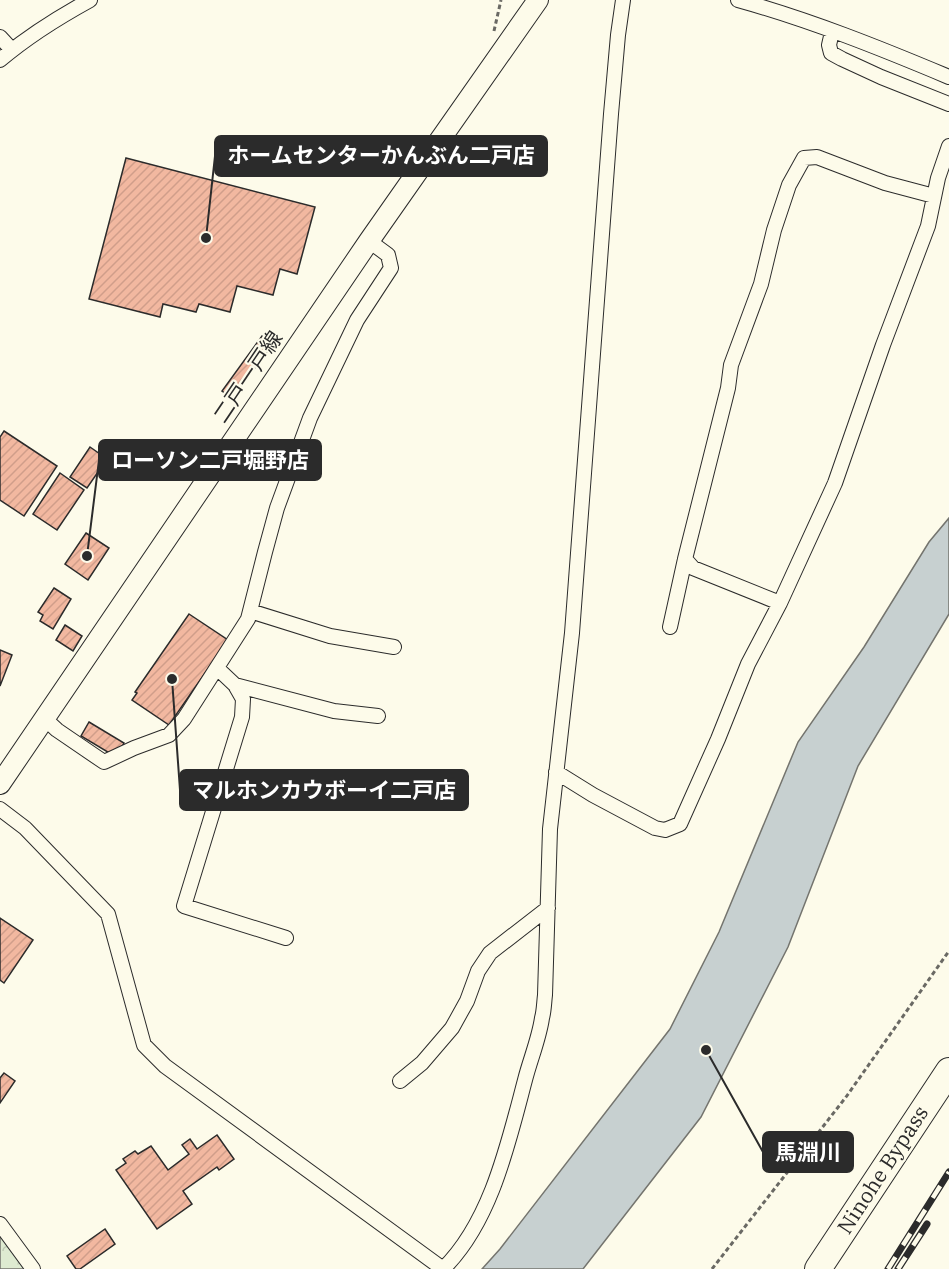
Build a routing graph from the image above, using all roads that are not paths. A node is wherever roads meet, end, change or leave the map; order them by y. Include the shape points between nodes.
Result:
1 (90, 0) edge
2 (538, 0) edge
3 (623, 0) edge
4 (738, 0) edge
5 (832, 32) junction
6 (0, 37) edge
7 (12, 50) junction
8 (0, 60) edge
9 (949, 77) edge
10 (949, 104) edge
11 (949, 146) edge
12 (934, 196) junction
13 (369, 241) junction
14 (685, 559) junction
15 (780, 603) junction
16 (250, 611) junction
17 (670, 627) dead end
18 (394, 647) dead end
19 (217, 668) junction
20 (235, 685) junction
21 (378, 716) dead end
22 (45, 719) junction
23 (556, 772) junction
24 (0, 784) edge
25 (0, 809) edge
26 (548, 908) junction
27 (286, 938) dead end
28 (949, 1071) edge
29 (400, 1081) dead end
30 (0, 1224) edge
31 (33, 1269) edge
32 (818, 1269) edge

1 - 7 street
2 - 13 main road, 二戸一戸線
3 - 23 street via 610,114 572,633
4 - 5 street
5 - 9 street
5 - 10 street via 831,53
6 - 7 street
7 - 8 street
11 - 12 street
12 - 14 street via 885,183 817,157 804,158 789,185 761,284 731,365
12 - 15 street via 928,226 835,483
13 - 16 street via 388,255 391,268 357,320 310,418 277,508
13 - 22 main road, 二戸一戸線
14 - 15 street via 693,568
14 - 17 street
15 - 23 street via 748,664 680,824 665,830 655,828
16 - 18 street via 330,636
16 - 19 street
19 - 20 street
19 - 22 street via 169,735 104,762
20 - 21 street via 334,711
20 - 27 street via 243,699 242,717 184,906
22 - 24 main road, 二戸一戸線
23 - 26 street
25 - 26 street via 25,828 108,914 144,1045 165,1066 443,1269 478,1221 514,1122 542,1020
26 - 29 street via 489,953 452,1028 422,1063
28 - 32 highway, Ninohe Bypass
30 - 31 street

